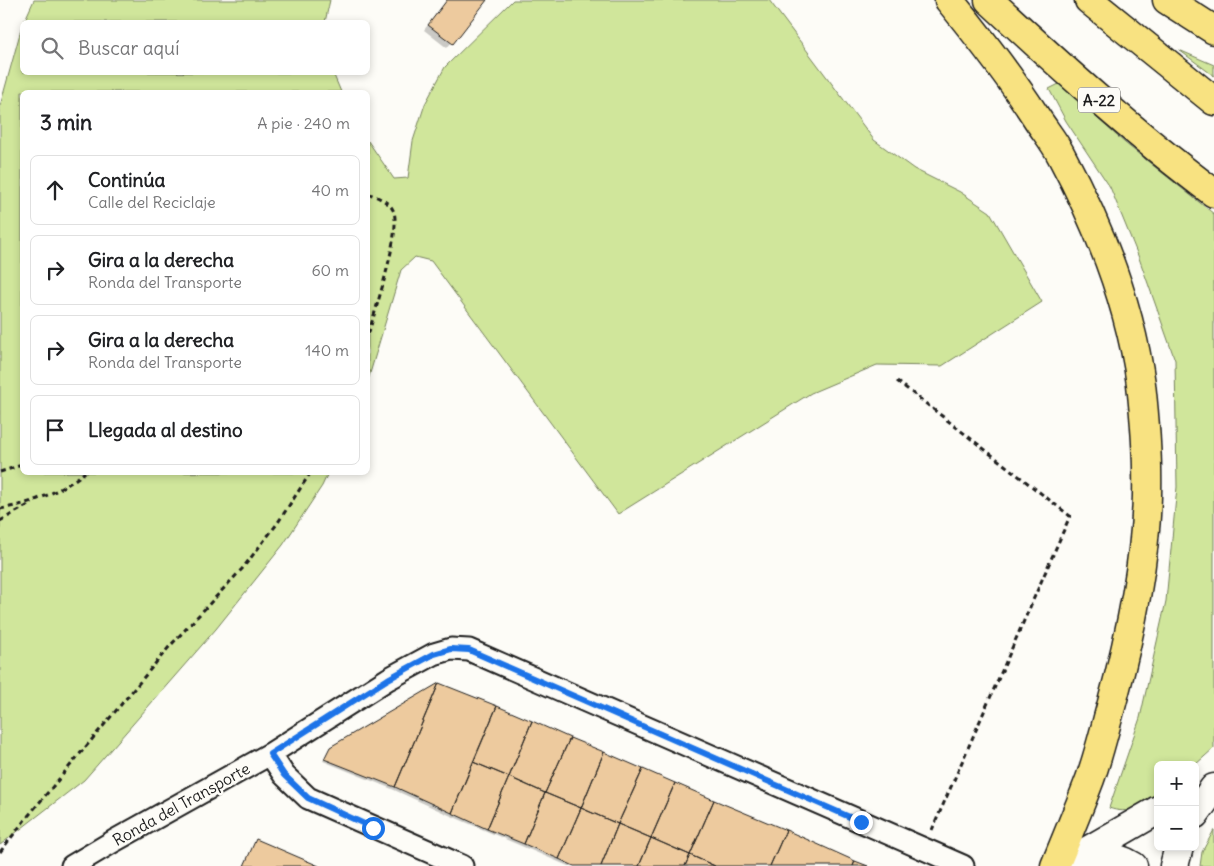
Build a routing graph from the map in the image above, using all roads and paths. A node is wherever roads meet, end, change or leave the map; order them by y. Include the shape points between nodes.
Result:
1 (949, 0) edge
2 (989, 0) edge
3 (1089, 0) edge
4 (1167, 0) edge
5 (1214, 30) edge
6 (1214, 101) edge
7 (1214, 192) edge
8 (370, 194) edge
9 (370, 328) edge
10 (897, 380) dead end
11 (20, 466) edge
12 (0, 472) edge
13 (81, 475) edge
14 (309, 475) edge
15 (39, 498) junction
16 (0, 509) edge
17 (0, 521) edge
18 (270, 754) junction
19 (1214, 771) edge
20 (1199, 781) edge
21 (1214, 788) edge
22 (1199, 809) edge
23 (1154, 812) edge
24 (1179, 851) edge
25 (0, 852) edge
26 (934, 858) edge
27 (1063, 863) edge
28 (72, 866) edge
29 (462, 866) edge
30 (963, 866) edge
31 (1133, 866) edge
32 (1174, 866) edge

1 - 27 highway via 1024,97 1060,153 1086,203 1112,267 1141,383 1147,496 1134,610 1091,777
2 - 7 highway, A-22 via 1098,99
3 - 6 highway
4 - 5 highway
8 - 9 path via 393,209 396,219 386,276
10 - 26 path via 1070,516
11 - 12 path
13 - 15 path
14 - 25 path via 242,569 169,647
15 - 16 path
15 - 17 path
18 - 26 street, Ronda del Transporte via 388,679 434,654 451,649 469,650
18 - 28 street, Ronda del Transporte
18 - 29 street via 284,775 308,798
19 - 20 main road
21 - 22 main road
23 - 27 main road
24 - 32 main road
26 - 30 street, Ronda del Transporte
27 - 31 main road via 1094,855 1113,857

